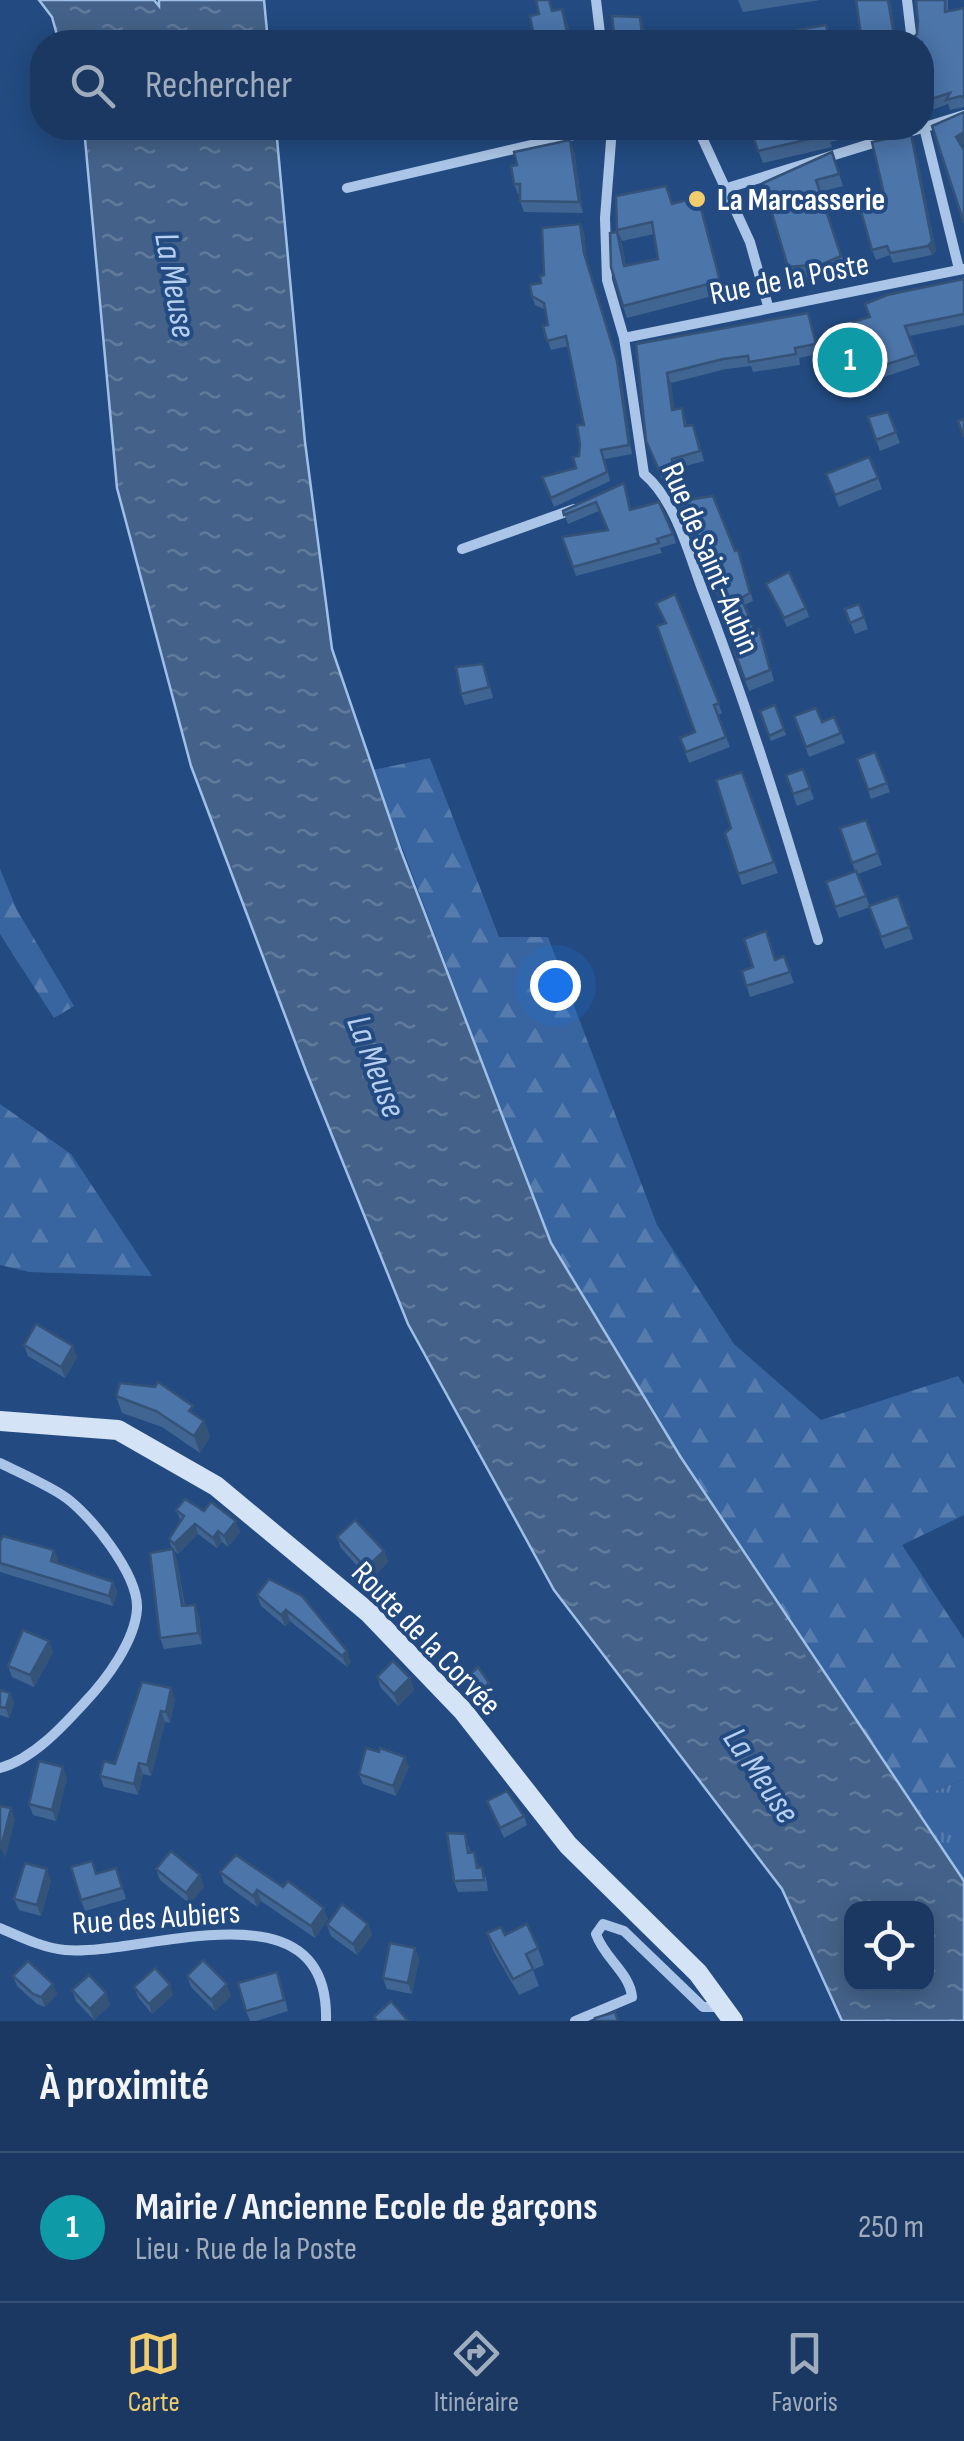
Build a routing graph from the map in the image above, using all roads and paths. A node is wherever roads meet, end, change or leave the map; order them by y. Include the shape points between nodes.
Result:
1 (596, 0) edge
2 (908, 0) edge
3 (600, 30) edge
4 (911, 30) edge
5 (964, 115) edge
6 (934, 124) edge
7 (553, 140) edge
8 (611, 140) edge
9 (703, 140) edge
10 (882, 140) edge
11 (925, 140) edge
12 (348, 188) dead end
13 (724, 188) junction
14 (962, 269) edge
15 (768, 306) junction
16 (624, 338) junction
17 (644, 474) junction
18 (628, 483) edge
19 (584, 503) edge
20 (462, 548) dead end
21 (818, 940) dead end
22 (0, 1421) edge
23 (0, 1463) edge
24 (0, 1768) edge
25 (0, 1928) edge
26 (729, 2014) edge
27 (326, 2021) edge
28 (575, 2021) edge

1 - 3 street
2 - 4 street
5 - 6 street
7 - 12 street
8 - 16 street, Rue de Saint-Aubin via 607,280
9 - 13 street
10 - 13 street
11 - 14 street
13 - 15 street via 750,242
14 - 15 street, Rue de la Poste
15 - 16 street, Rue de la Poste
16 - 17 street, Rue de Saint-Aubin
17 - 18 street
17 - 21 street, Rue de Saint-Aubin via 671,512 722,641
19 - 20 street
22 - 26 street, Route de la Corvée via 118,1430 216,1486 370,1613 463,1711 568,1845 698,1973
23 - 24 street via 65,1496 107,1540 137,1608 102,1684 60,1729
25 - 27 street, Rue des Aubiers via 67,1950 215,1932 257,1935 287,1946 319,1974
26 - 28 street via 704,2007 624,1931 604,1924 596,1934 602,1952 631,1984 632,1997

